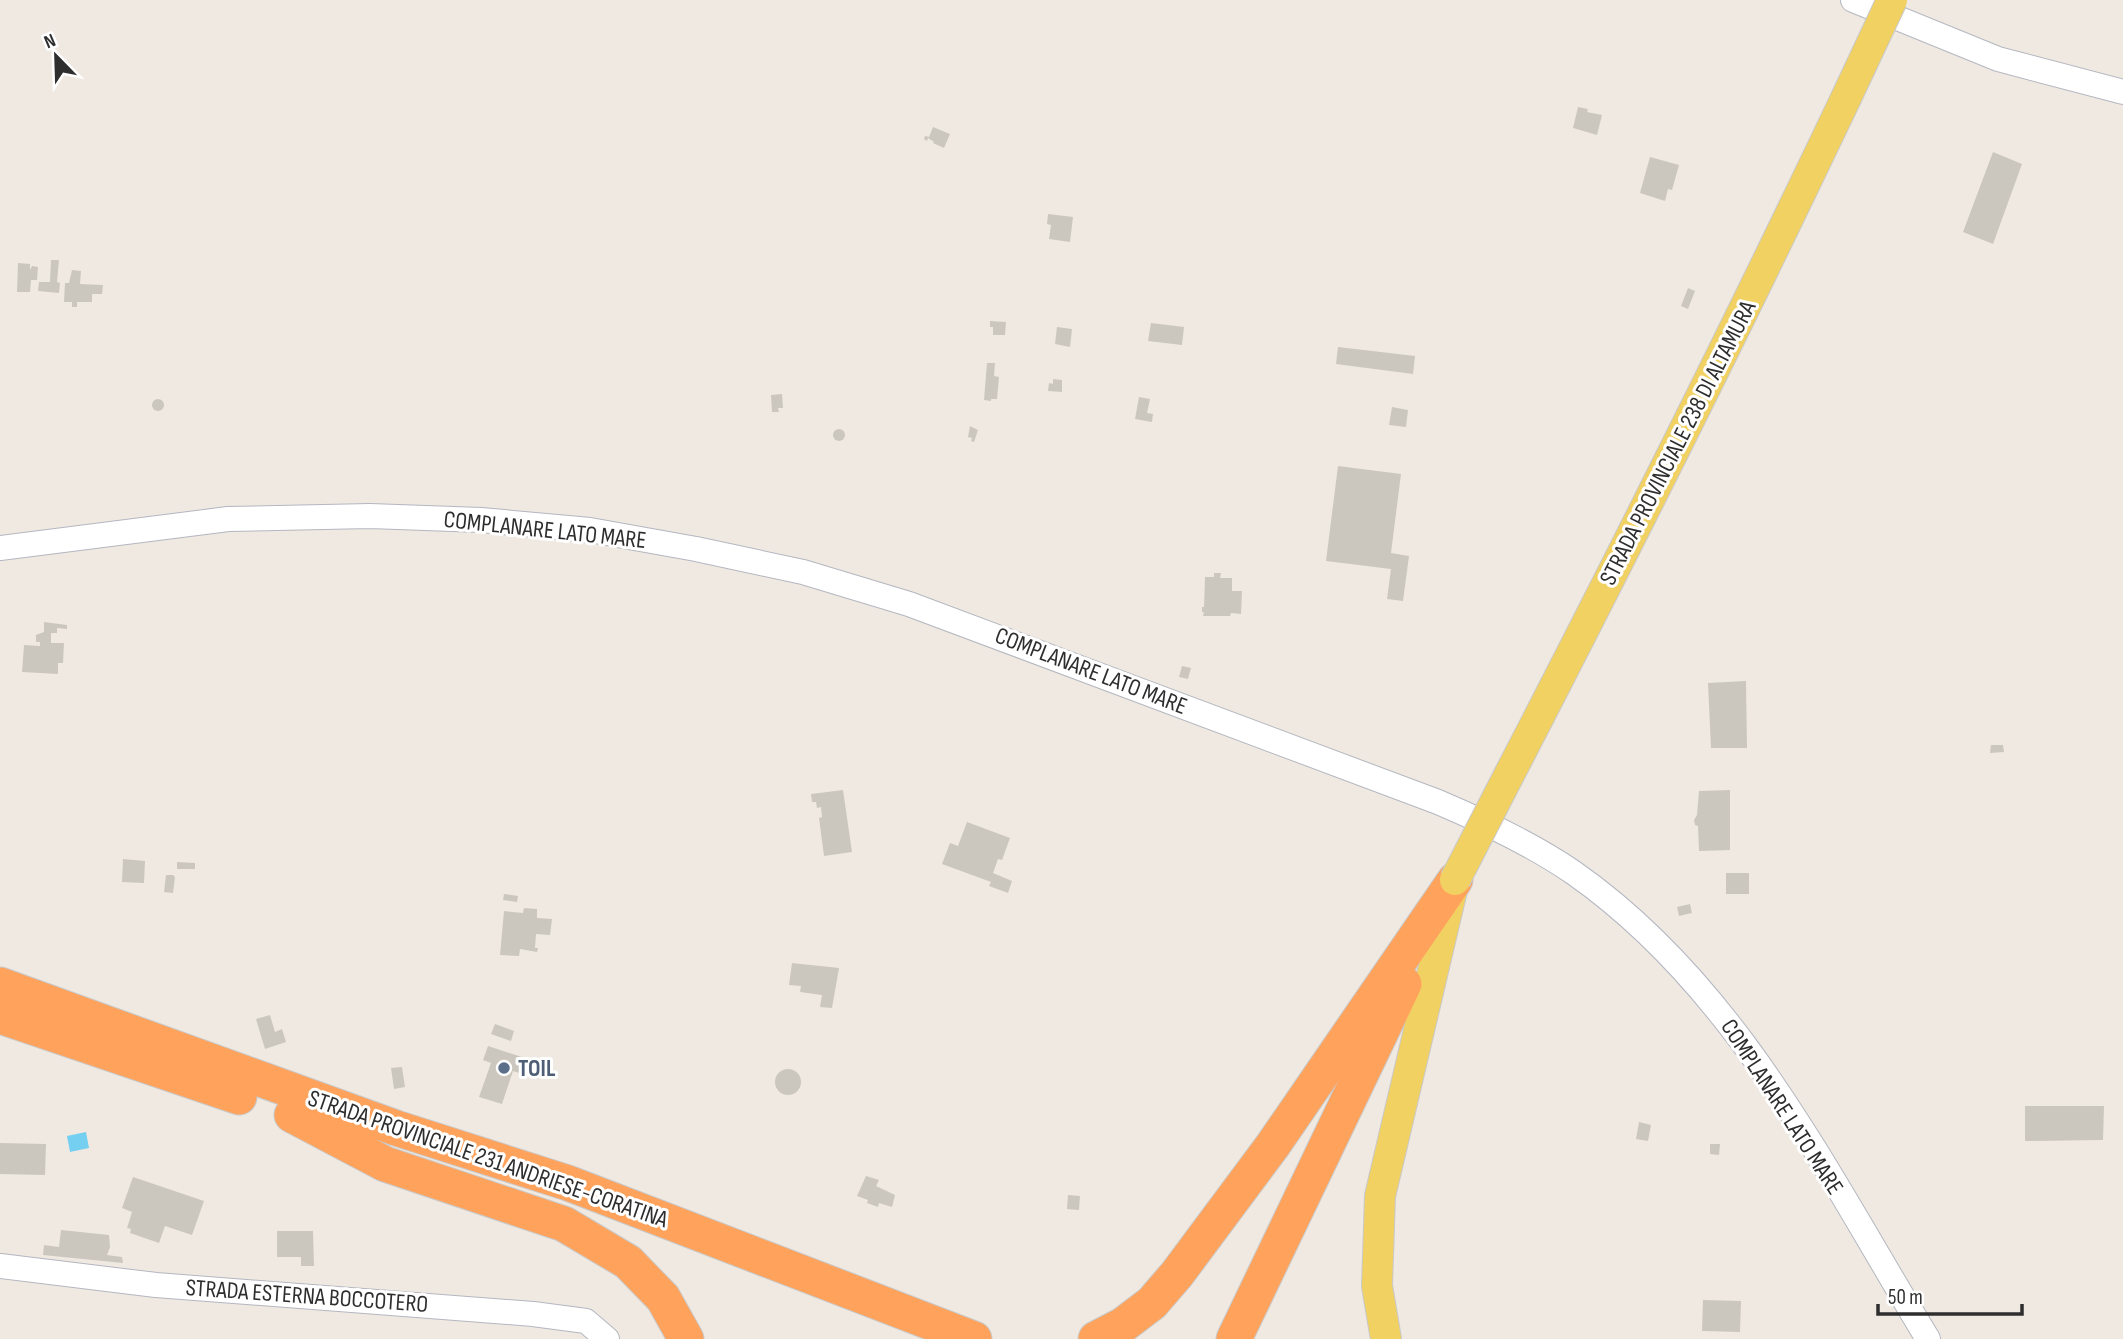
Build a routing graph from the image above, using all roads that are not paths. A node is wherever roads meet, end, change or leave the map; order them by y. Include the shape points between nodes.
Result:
1 (1853, 0) edge
2 (1892, 0) edge
3 (2123, 92) edge
4 (0, 548) edge
5 (1455, 880) junction
6 (0, 985) edge
7 (0, 1016) edge
8 (292, 1115) junction
9 (0, 1266) edge
10 (926, 1328) edge
11 (1236, 1335) edge
12 (607, 1339) edge
13 (686, 1339) edge
14 (974, 1339) edge
15 (989, 1339) edge
16 (1096, 1339) edge
17 (1386, 1339) edge
18 (1928, 1339) edge

1 - 3 street via 1998,59
2 - 5 main road, STRADA PROVINCIALE 238 DI ALTAMURA, bridge via 1639,523
4 - 18 street, COMPLANARE LATO MARE via 228,519 370,516 576,529 696,549 803,572 909,604 1438,802 1474,817 1574,874 1668,954 1768,1077
5 - 11 highway
5 - 16 highway via 1273,1145 1177,1274 1152,1303
5 - 17 main road, STRADA PROVINCIALE 238 DI ALTAMURA via 1380,1196 1377,1286
6 - 10 highway, STRADA PROVINCIALE 231 ANDRIESE-CORATINA via 396,1128 568,1183
7 - 8 highway, STRADA PROVINCIALE 231 ANDRIESE-CORATINA
8 - 10 highway, STRADA PROVINCIALE 231 ANDRIESE-CORATINA
8 - 13 highway via 385,1164 564,1224 628,1262 663,1298
9 - 12 street, STRADA ESTERNA BOCCOTERO via 156,1284 533,1314 586,1321
10 - 14 highway, STRADA PROVINCIALE 231 ANDRIESE-CORATINA
10 - 15 highway via 942,1323

